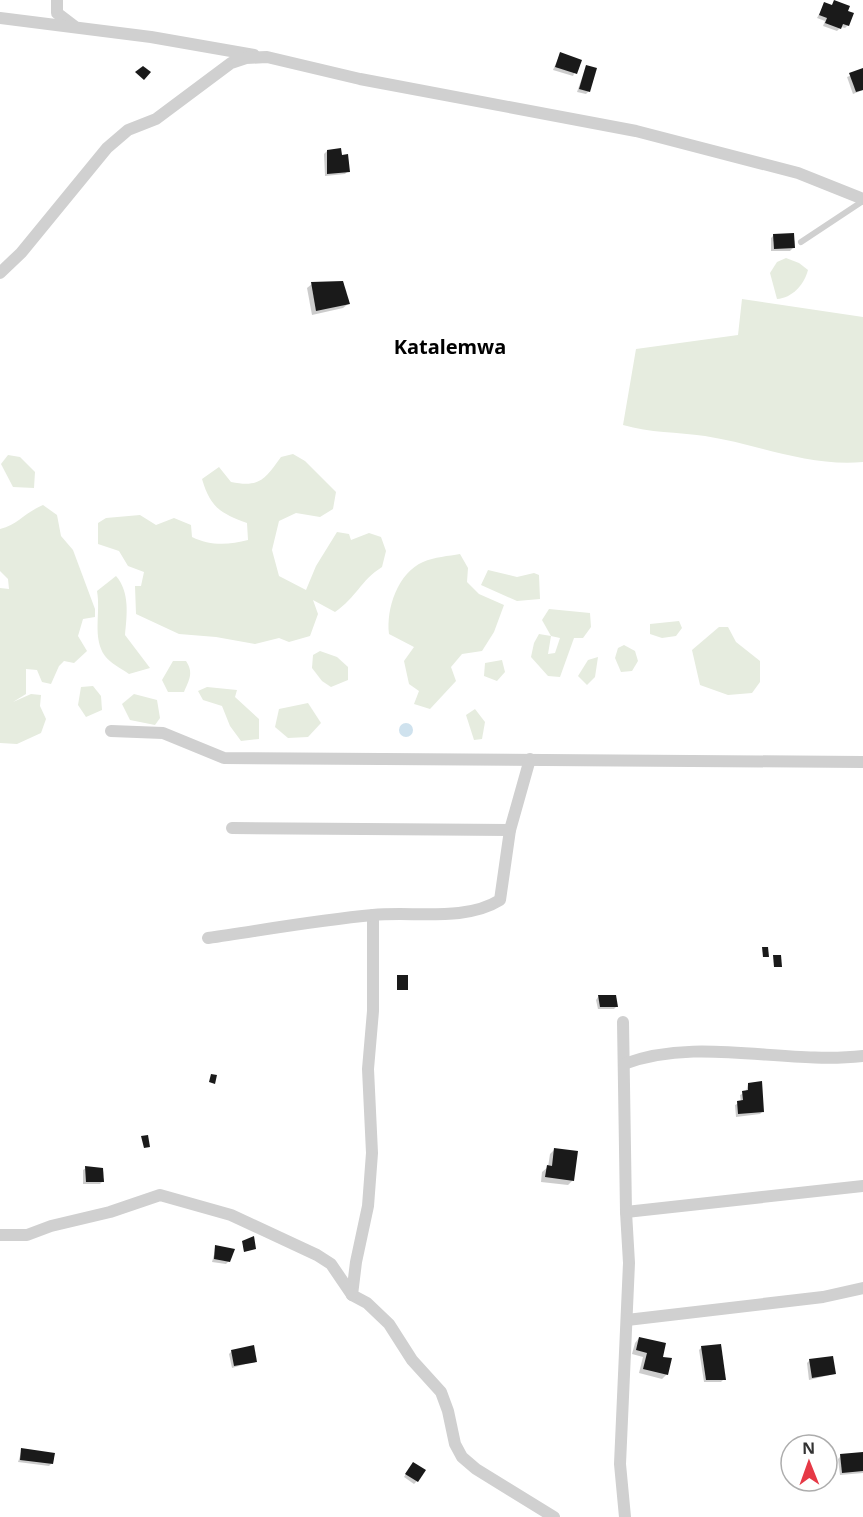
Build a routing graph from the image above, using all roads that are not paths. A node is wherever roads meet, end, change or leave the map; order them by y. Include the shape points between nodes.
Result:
1 (57, 0) edge
2 (0, 18) edge
3 (75, 27) junction
4 (267, 57) junction
5 (863, 200) edge
6 (801, 242) dead end
7 (0, 273) edge
8 (111, 731) dead end
9 (530, 759) junction
10 (863, 762) edge
11 (232, 828) dead end
12 (510, 830) junction
13 (373, 915) junction
14 (208, 938) dead end
15 (623, 1022) dead end
16 (863, 1056) edge
17 (624, 1064) junction
18 (863, 1186) edge
19 (626, 1212) junction
20 (0, 1235) edge
21 (863, 1288) edge
22 (352, 1295) junction
23 (627, 1320) junction
24 (554, 1517) edge
25 (625, 1517) edge

1 - 3 street via 57,13
2 - 3 street
3 - 4 street
4 - 5 street via 360,79 636,131 798,173
4 - 7 street via 231,63 156,119 128,130 107,148
5 - 6 lane
8 - 9 street via 163,733 224,758
9 - 10 street
9 - 12 street
11 - 12 street
12 - 13 street via 500,900 460,913
13 - 14 street
13 - 22 street via 373,1011 368,1069 372,1153 368,1206
15 - 17 street
16 - 17 street via 827,1060 709,1051 664,1052
17 - 19 street
18 - 19 street
19 - 23 street
20 - 22 street via 27,1235 160,1195 231,1215 317,1255 331,1264
21 - 23 street via 823,1297
22 - 24 street via 368,1303 389,1324 412,1360 441,1392 462,1457
23 - 25 street via 620,1464

